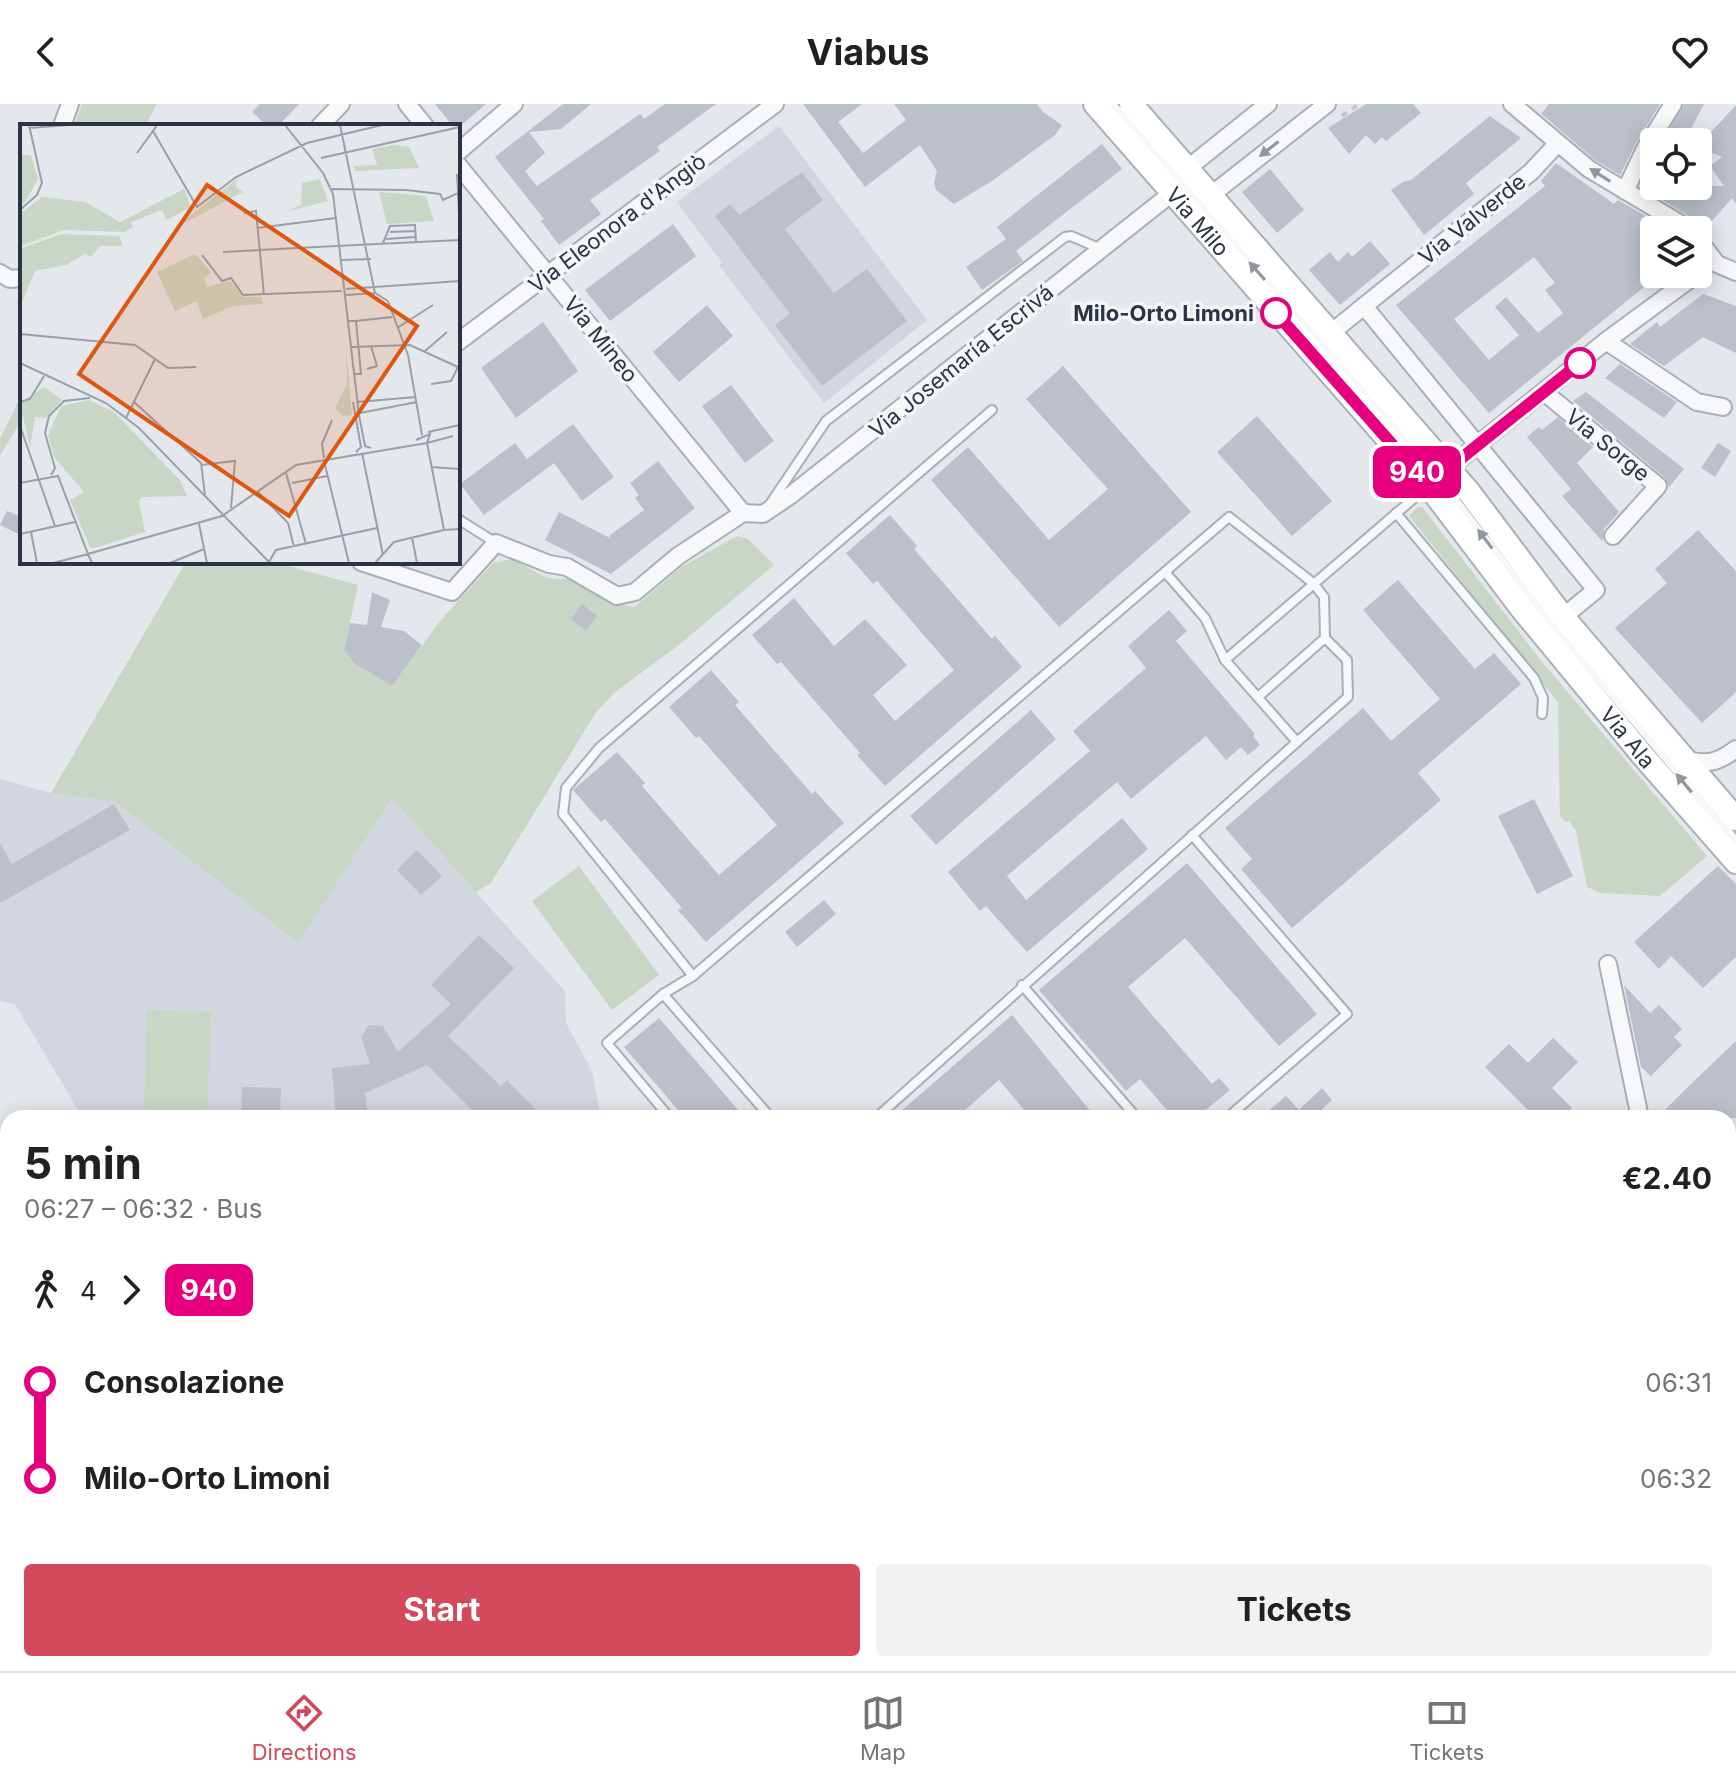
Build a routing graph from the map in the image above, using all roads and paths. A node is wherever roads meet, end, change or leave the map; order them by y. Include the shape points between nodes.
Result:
1 (70, 104) edge
2 (341, 104) edge
3 (407, 104) edge
4 (514, 104) edge
5 (775, 104) edge
6 (1095, 104) edge
7 (1112, 104) edge
8 (1131, 104) edge
9 (1268, 104) edge
10 (1327, 104) edge
11 (1512, 104) edge
12 (1673, 104) edge
13 (63, 124) edge
14 (322, 124) edge
15 (423, 124) edge
16 (1557, 144) junction
17 (460, 150) edge
18 (460, 167) edge
19 (1188, 168) junction
20 (1625, 191) junction
21 (1172, 193) junction
22 (1211, 195) junction
23 (1667, 216) edge
24 (1101, 249) junction
25 (1736, 253) edge
26 (1712, 257) edge
27 (1717, 264) junction
28 (1712, 266) edge
29 (1736, 272) edge
30 (0, 273) edge
31 (549, 275) junction
32 (20, 278) edge
33 (1678, 288) edge
34 (1364, 306) junction
35 (1315, 337) junction
36 (460, 341) edge
37 (1606, 341) junction
38 (1544, 392) junction
39 (1723, 407) dead end
40 (992, 410) dead end
41 (1478, 446) junction
42 (1438, 477) junction
43 (743, 513) junction
44 (1396, 513) junction
45 (763, 514) junction
46 (460, 520) edge
47 (1613, 536) dead end
48 (496, 543) junction
49 (367, 564) edge
50 (1165, 572) junction
51 (1313, 583) junction
52 (1563, 617) junction
53 (1325, 638) junction
54 (1225, 660) junction
55 (1258, 697) junction
56 (1542, 714) dead end
57 (1297, 742) junction
58 (1736, 749) edge
59 (1684, 760) junction
60 (1736, 819) edge
61 (1192, 835) junction
62 (1736, 841) edge
63 (1736, 862) edge
64 (1608, 964) dead end
65 (693, 976) junction
66 (1022, 985) junction
67 (663, 994) junction
68 (663, 1110) edge
69 (764, 1110) edge
70 (885, 1110) edge
71 (1130, 1110) edge
72 (1236, 1110) edge
73 (1638, 1110) edge

1 - 13 street
2 - 14 street
3 - 15 street
4 - 17 street
5 - 31 street, Via Eleonora d'Angiò
6 - 21 main road, Via Milo
35 -> 7 lane
8 - 19 main road, Via Milo
9 - 19 street
10 -> 22 street
11 - 16 street
12 - 20 street
20 -> 16 street
16 - 34 street, Via Valverde via 1531,172
18 - 31 street, Via Mineo
19 - 22 main road, Via Milo
20 - 23 street
21 - 24 street, Via Josemaría Escrivá
21 - 35 main road, Via Milo
22 - 35 main road, Via Milo
24 - 45 street, Via Josemaría Escrivá
24 - 45 lane via 1065,237 826,421
25 - 27 street
26 - 27 street
27 - 28 street
27 - 29 street
30 - 32 street
31 - 36 street, Via Eleonora d'Angiò
31 - 43 street, Via Mineo
33 - 37 street
34 - 35 street, Via Valverde
34 - 41 street
35 - 42 main road
37 - 38 street
37 - 39 street via 1697,402
38 - 41 street
38 - 47 street, Via Sorge via 1658,486
40 - 65 lane via 599,748 566,788 563,814
41 - 42 street
41 - 52 street via 1596,590
42 - 44 lane
42 - 52 main road, Via Ala
62 -> 42 lane via 1533,601
42 - 63 main road, Via Ala via 1522,609
43 - 45 street
43 - 48 street via 626,596 567,567
44 - 51 lane
44 - 56 lane via 1534,678 1543,698
46 - 48 lane
48 - 49 street via 452,592
50 - 51 lane via 1229,517
50 - 54 lane via 1205,618
50 - 65 lane
51 - 53 lane via 1324,597
51 - 54 lane
52 - 59 main road, Via Ala
53 - 55 lane
53 - 57 lane via 1347,660 1348,697
54 - 55 lane
55 - 57 lane
57 - 61 lane
58 - 59 street via 1720,761
59 - 60 main road, Via Ala
61 - 66 lane
61 - 72 lane via 1347,1014
64 - 73 street
65 - 67 lane
66 - 70 lane
66 - 71 lane
67 - 68 lane via 607,1043
67 - 69 lane

